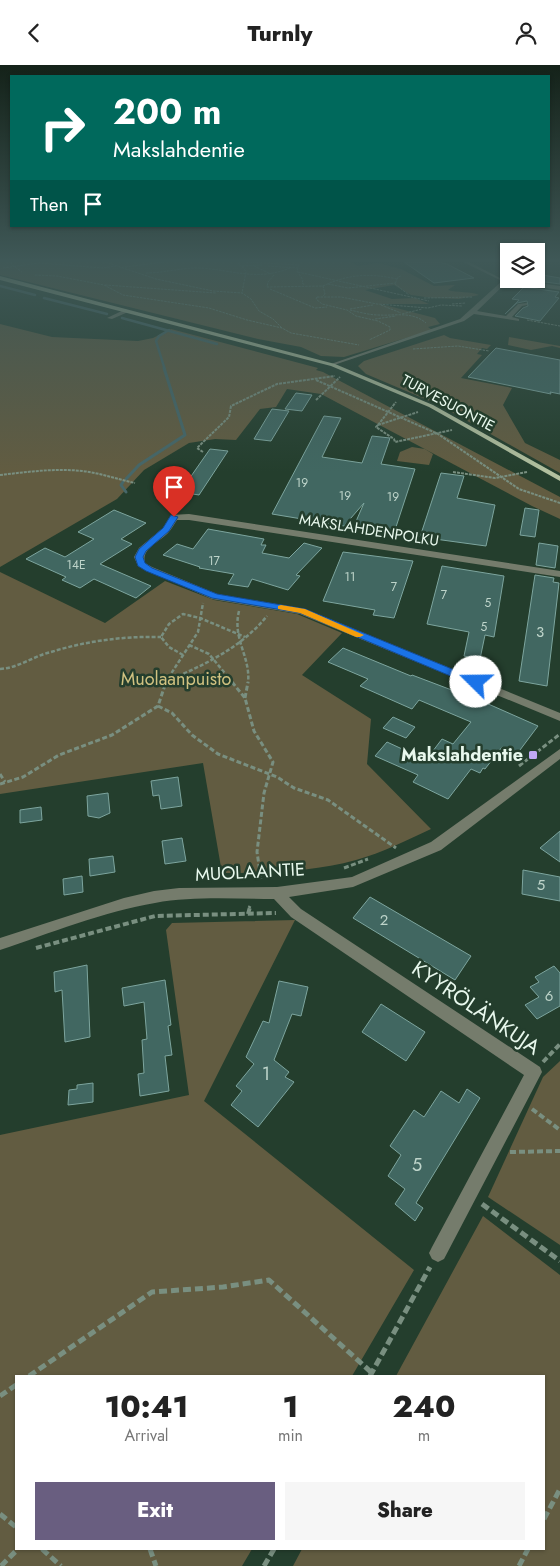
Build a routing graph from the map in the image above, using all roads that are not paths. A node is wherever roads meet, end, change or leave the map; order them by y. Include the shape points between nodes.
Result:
1 (201, 332) edge
2 (429, 332) edge
3 (334, 369) junction
4 (560, 479) edge
5 (560, 574) edge
6 (560, 717) edge
7 (560, 753) edge
8 (276, 893) junction
9 (0, 945) edge
10 (438, 1253) road end

1 - 3 main road, TURVESUONTIE
2 - 3 street via 374,349
3 - 4 main road, TURVESUONTIE via 431,407
5 - 6 street, MAKSLAHDENPOLKU via 189,517 174,517 166,530 142,550 139,557 141,564 149,569 206,593 302,611
7 - 8 street, MUOLAANTIE via 436,846 353,882
8 - 9 street, MUOLAANTIE via 154,897
8 - 10 street, KYYRÖLÄNKUJA via 296,913 534,1072

